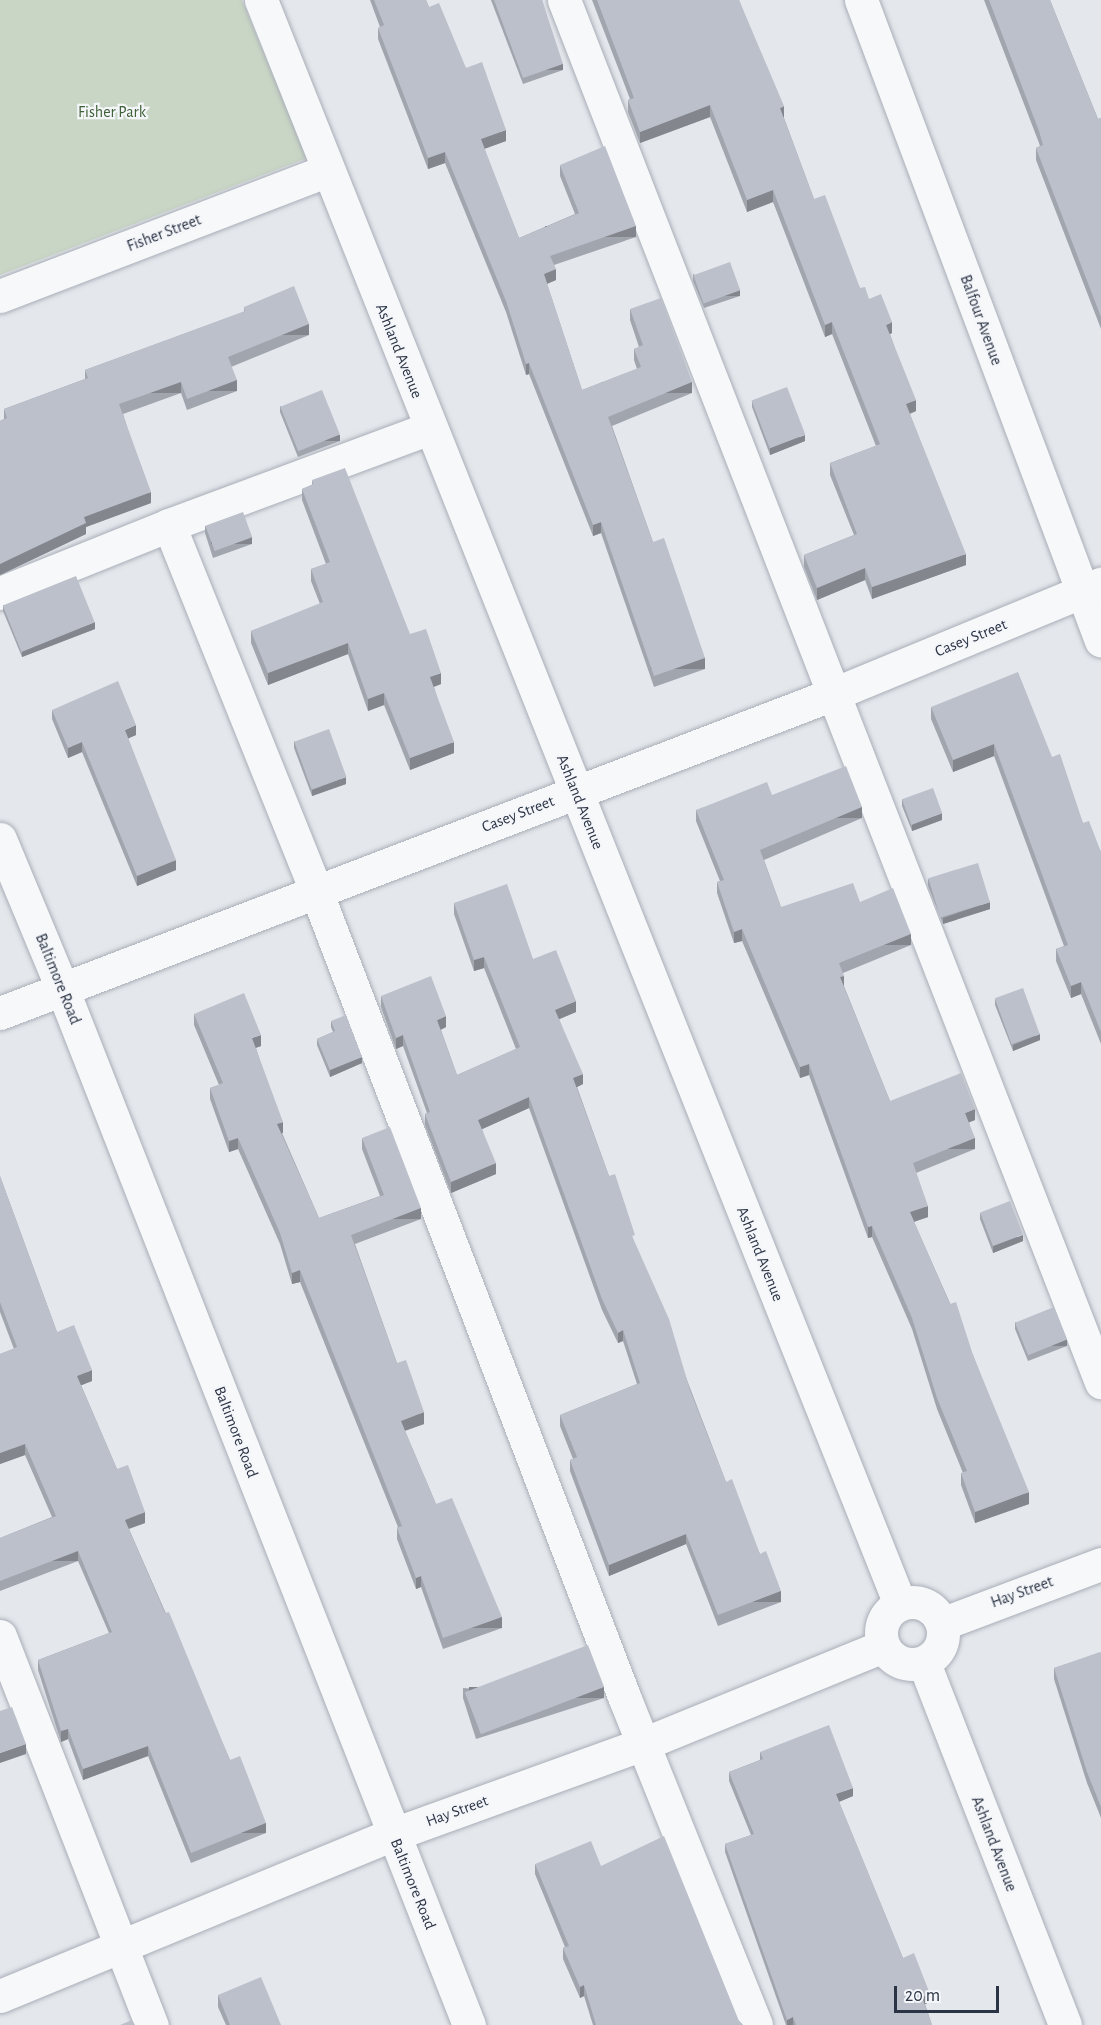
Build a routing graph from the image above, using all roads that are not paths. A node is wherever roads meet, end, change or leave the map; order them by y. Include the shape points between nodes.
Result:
1 (261, 0) edge
2 (564, 0) edge
3 (861, 0) edge
4 (328, 170) junction
5 (0, 296) edge
6 (430, 428) junction
7 (169, 525) junction
8 (1091, 588) edge
9 (0, 593) edge
10 (1101, 641) edge
11 (836, 693) junction
12 (576, 792) junction
13 (0, 839) edge
14 (316, 891) junction
15 (62, 988) junction
16 (0, 1013) edge
17 (1101, 1382) edge
18 (1101, 1564) edge
19 (900, 1604) junction
20 (944, 1623) junction
21 (0, 1636) edge
22 (883, 1646) junction
23 (924, 1663) junction
24 (643, 1744) junction
25 (393, 1834) junction
26 (121, 1949) junction
27 (0, 1996) edge
28 (152, 2025) edge
29 (469, 2025) edge
30 (756, 2025) edge
31 (1065, 2025) edge

1 - 4 street, Ashland Avenue
2 - 11 street
3 - 8 street, Balfour Avenue
4 - 5 street, Fisher Street
4 - 6 street, Ashland Avenue
6 - 7 street
6 - 12 street, Ashland Avenue
7 - 9 street
7 - 14 street
8 - 10 street, Balfour Avenue
8 - 11 street, Casey Street
11 - 12 street, Casey Street
11 - 17 street
12 - 14 street, Casey Street
12 - 19 street, Ashland Avenue
13 - 15 street, Baltimore Road
14 - 15 street, Casey Street
14 - 24 street
15 - 16 street, Casey Street
15 - 25 street, Baltimore Road
18 - 20 street, Hay Street
19 - 20 street via 917,1602 932,1609
19 - 22 street via 887,1614 880,1629
20 - 23 street via 941,1646
21 - 26 street
22 - 23 street via 899,1663
22 - 24 street, Hay Street
23 - 31 street, Ashland Avenue
24 - 25 street, Hay Street
24 - 30 street
25 - 26 street, Hay Street
25 - 29 street, Baltimore Road
26 - 27 street, Hay Street
26 - 28 street

